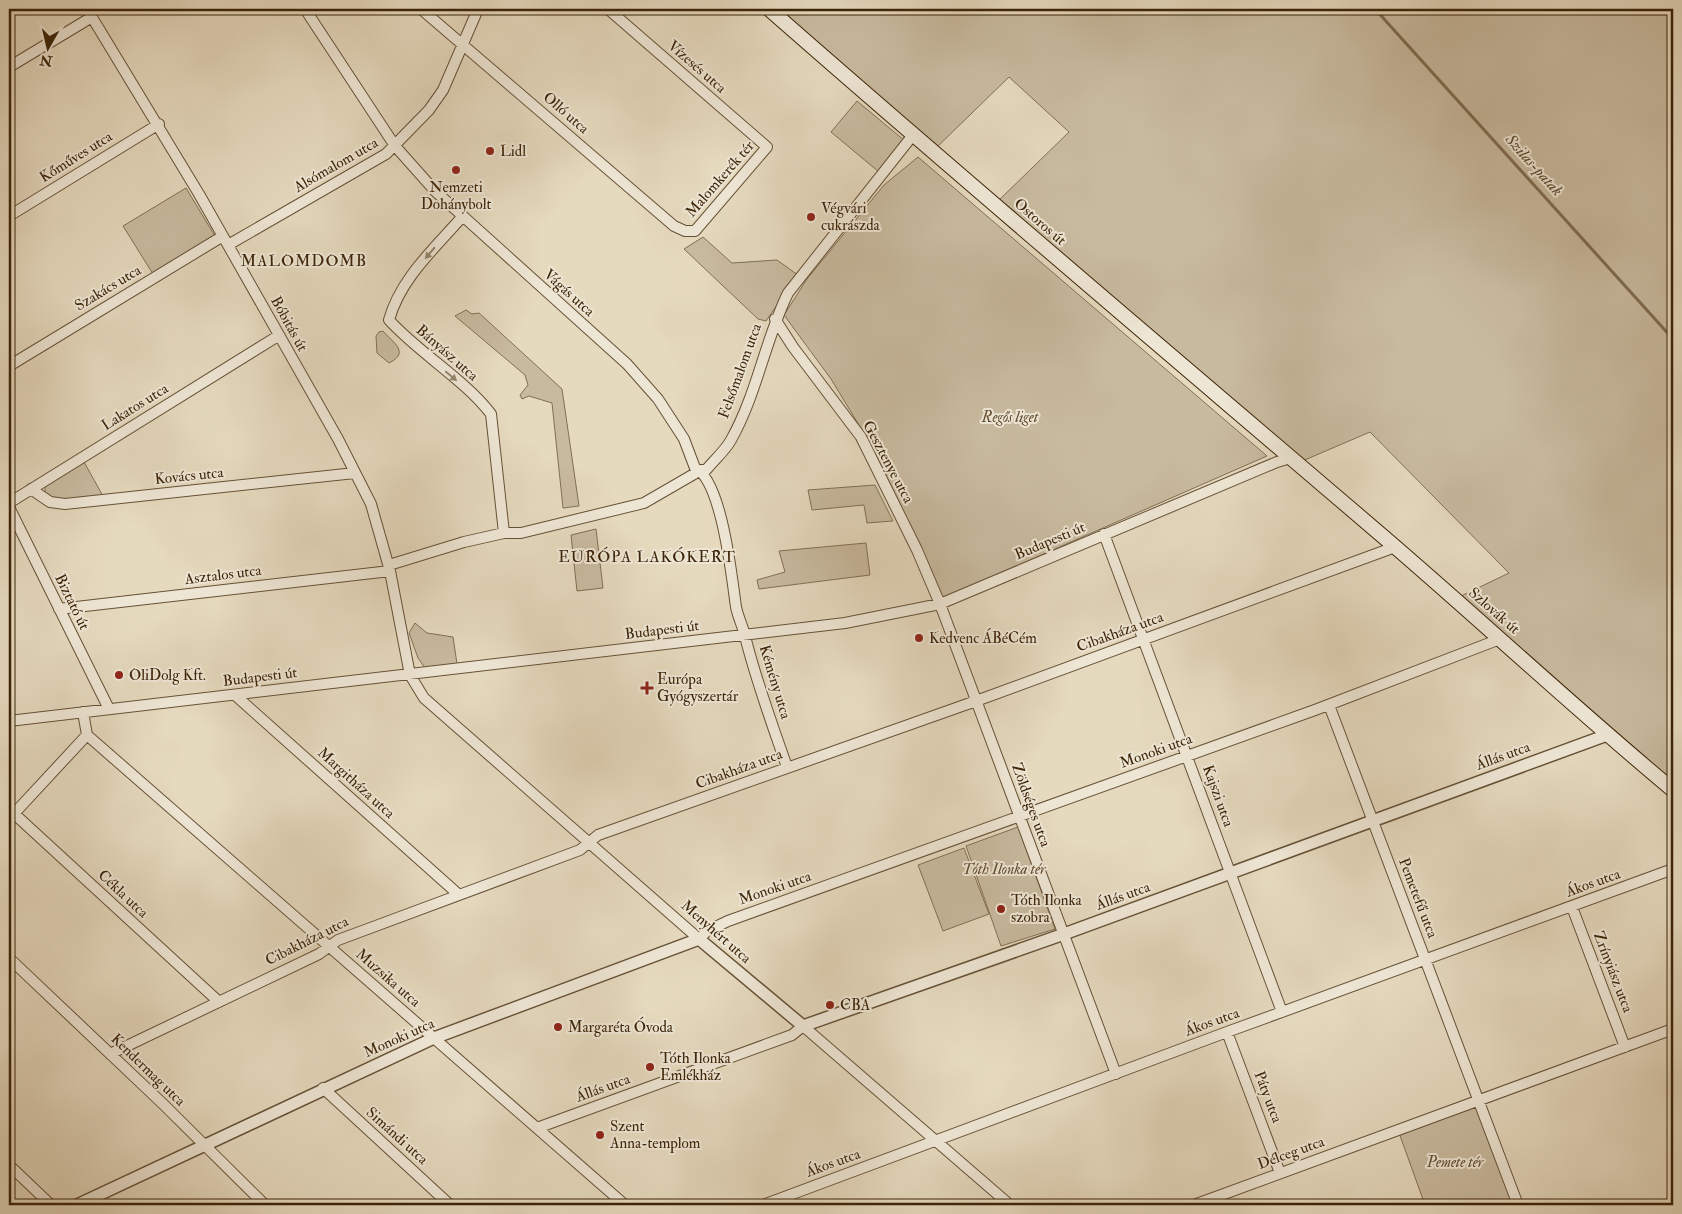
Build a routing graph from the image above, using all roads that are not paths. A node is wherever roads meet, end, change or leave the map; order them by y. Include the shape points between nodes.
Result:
1 (305, 9) edge
2 (421, 9) edge
3 (478, 9) edge
4 (608, 9) edge
5 (769, 9) edge
6 (90, 13) edge
7 (463, 44) junction
8 (9, 68) edge
9 (159, 124) junction
10 (913, 135) junction
11 (395, 146) junction
12 (767, 147) joint
13 (9, 216) edge
14 (462, 217) junction
15 (695, 231) joint
16 (225, 240) junction
17 (775, 319) junction
18 (278, 336) junction
19 (9, 366) edge
20 (1291, 458) junction
21 (701, 470) junction
22 (355, 473) junction
23 (31, 489) junction
24 (9, 508) edge
25 (504, 534) junction
26 (1104, 534) junction
27 (1395, 547) junction
28 (390, 568) junction
29 (940, 604) junction
30 (59, 609) junction
31 (745, 634) junction
32 (1500, 638) junction
33 (1143, 640) junction
34 (410, 675) junction
35 (235, 695) junction
36 (976, 700) junction
37 (1329, 705) junction
38 (109, 709) junction
39 (83, 712) junction
40 (9, 721) edge
41 (87, 735) junction
42 (1607, 735) junction
43 (1188, 756) junction
44 (787, 767) junction
45 (1673, 790) edge
46 (10, 814) edge
47 (1020, 816) junction
48 (1372, 819) junction
49 (591, 843) junction
50 (1673, 869) edge
51 (1230, 872) junction
52 (458, 894) junction
53 (1572, 907) junction
54 (1064, 934) junction
55 (699, 939) junction
56 (330, 947) junction
57 (9, 958) edge
58 (1426, 960) junction
59 (218, 1001) junction
60 (1282, 1012) junction
61 (803, 1026) junction
62 (1673, 1029) edge
63 (1227, 1032) junction
64 (434, 1038) junction
65 (1625, 1047) junction
66 (110, 1054) junction
67 (1116, 1074) junction
68 (323, 1088) junction
69 (1479, 1101) junction
70 (537, 1128) junction
71 (936, 1142) junction
72 (204, 1146) junction
73 (9, 1165) edge
74 (1280, 1173) junction
75 (51, 1205) edge
76 (77, 1205) edge
77 (265, 1205) edge
78 (450, 1205) edge
79 (625, 1205) edge
80 (763, 1205) edge
81 (1010, 1205) edge
82 (1194, 1205) edge
83 (1518, 1205) edge

1 - 11 street, Vágás utca
2 - 7 street, Olló utca
3 - 7 street, Alsómalom utca
4 - 12 street, Vízesés utca
5 - 10 main road, Ostoros út
6 - 8 street
6 - 9 street, Bóbitás út
7 - 11 street, Alsómalom utca via 443,90
7 - 15 street, Olló utca via 674,226
9 - 13 street, Kőműves utca
9 - 16 street, Bóbitás út
10 - 17 street, Felsőmalom utca via 802,274
10 - 20 main road, Ostoros út
11 - 14 street, Vágás utca
11 - 16 street, Alsómalom utca via 386,154
12 - 15 street, Malomkerék tér
14 - 21 street, Vágás utca via 627,364 658,399 684,439 695,468
14 -> 25 street, Bányász utca via 409,279 394,303 389,320 482,402 491,414
16 - 18 street, Bóbitás út
16 - 19 street, Szakács utca
17 - 21 street, Felsőmalom utca via 750,398 730,441 706,470
17 - 29 street, Gesztenye utca via 861,437
18 - 22 street, Bóbitás út
18 - 23 street, Lakatos utca
20 - 26 street, Budapesti út
20 - 27 main road, Szlovák út
21 - 25 street, Felsőmalom utca via 662,494 622,510
21 - 31 street, Vágás utca via 713,493 724,530 737,609
22 - 23 street, Kovács utca via 65,504 50,502
22 - 28 street, Bóbitás út via 375,515
23 - 24 street, Lakatos utca
24 - 30 street, Biztató út
25 - 28 street, Felsőmalom utca via 464,542
26 - 29 street, Budapesti út
26 - 33 street, Kajszi utca
27 - 32 main road, Szlovák út
27 - 33 street, Cibakháza utca
28 - 30 street, Asztalos utca
28 - 34 street, Bóbitás út
29 - 31 street, Budapesti út via 845,623
29 - 36 street, Zöldséges utca
30 - 38 street, Biztató út
31 - 34 street, Budapesti út
31 - 44 street, Kémény utca via 754,674
32 - 37 street, Monoki utca
32 - 42 main road, Szlovák út
33 - 36 street, Cibakháza utca
33 - 43 street, Kajszi utca
34 - 35 street, Budapesti út
34 - 49 street, Menyhért utca via 424,698
35 - 38 street, Budapesti út
35 - 52 street, Margitháza utca
36 - 44 street, Cibakháza utca
36 - 47 street, Zöldséges utca
37 - 43 street, Monoki utca
37 - 48 street, Pemetefű utca
38 - 39 street, Budapesti út
39 - 40 street, Budapesti út
39 - 41 street
41 - 46 street
41 - 56 street, Muzsika utca
42 - 45 main road, Szlovák út
42 - 48 street, Állás utca
43 - 47 street, Monoki utca
43 - 51 street, Kajszi utca
44 - 49 street, Cibakháza utca via 598,835
46 - 59 street, Cékla utca
47 - 54 street, Zöldséges utca
47 - 55 street, Monoki utca via 728,921 707,931
48 - 51 street, Állás utca
48 - 58 street, Pemetefű utca
49 - 52 street, Cibakháza utca via 580,850
49 - 55 street, Menyhért utca
50 - 53 street, Ákos utca
51 - 54 street, Állás utca
51 - 60 street, Kajszi utca
52 - 56 street, Cibakháza utca via 338,940
53 - 58 street, Ákos utca
53 - 65 street, Zrínyiász utca
54 - 61 street, Állás utca
54 - 67 street, Zöldséges utca
55 - 61 street, Menyhért utca
55 - 64 street, Monoki utca
56 - 59 street, Cibakháza utca
56 - 64 street, Muzsika utca
57 - 66 street, Kendermag utca
58 - 60 street, Ákos utca
58 - 69 street, Pemetefű utca
59 - 66 street, Cibakháza utca
60 - 63 street, Ákos utca
61 - 70 street, Állás utca via 792,1034
61 - 71 street, Menyhért utca
62 - 65 street
63 - 67 street, Ákos utca
63 - 74 street, Páty utca
64 - 68 street, Monoki utca
64 - 70 street, Muzsika utca
65 - 69 street
66 - 72 street, Kendermag utca
67 - 71 street, Ákos utca
68 - 72 street, Monoki utca
68 - 78 street, Simándi utca
69 - 74 street, Délceg utca
69 - 83 street
70 - 79 street, Muzsika utca
71 - 80 street, Ákos utca
71 - 81 street, Menyhért utca
72 - 76 street, Monoki utca
72 - 77 street, Kendermag utca
73 - 75 street
74 - 82 street, Délceg utca

